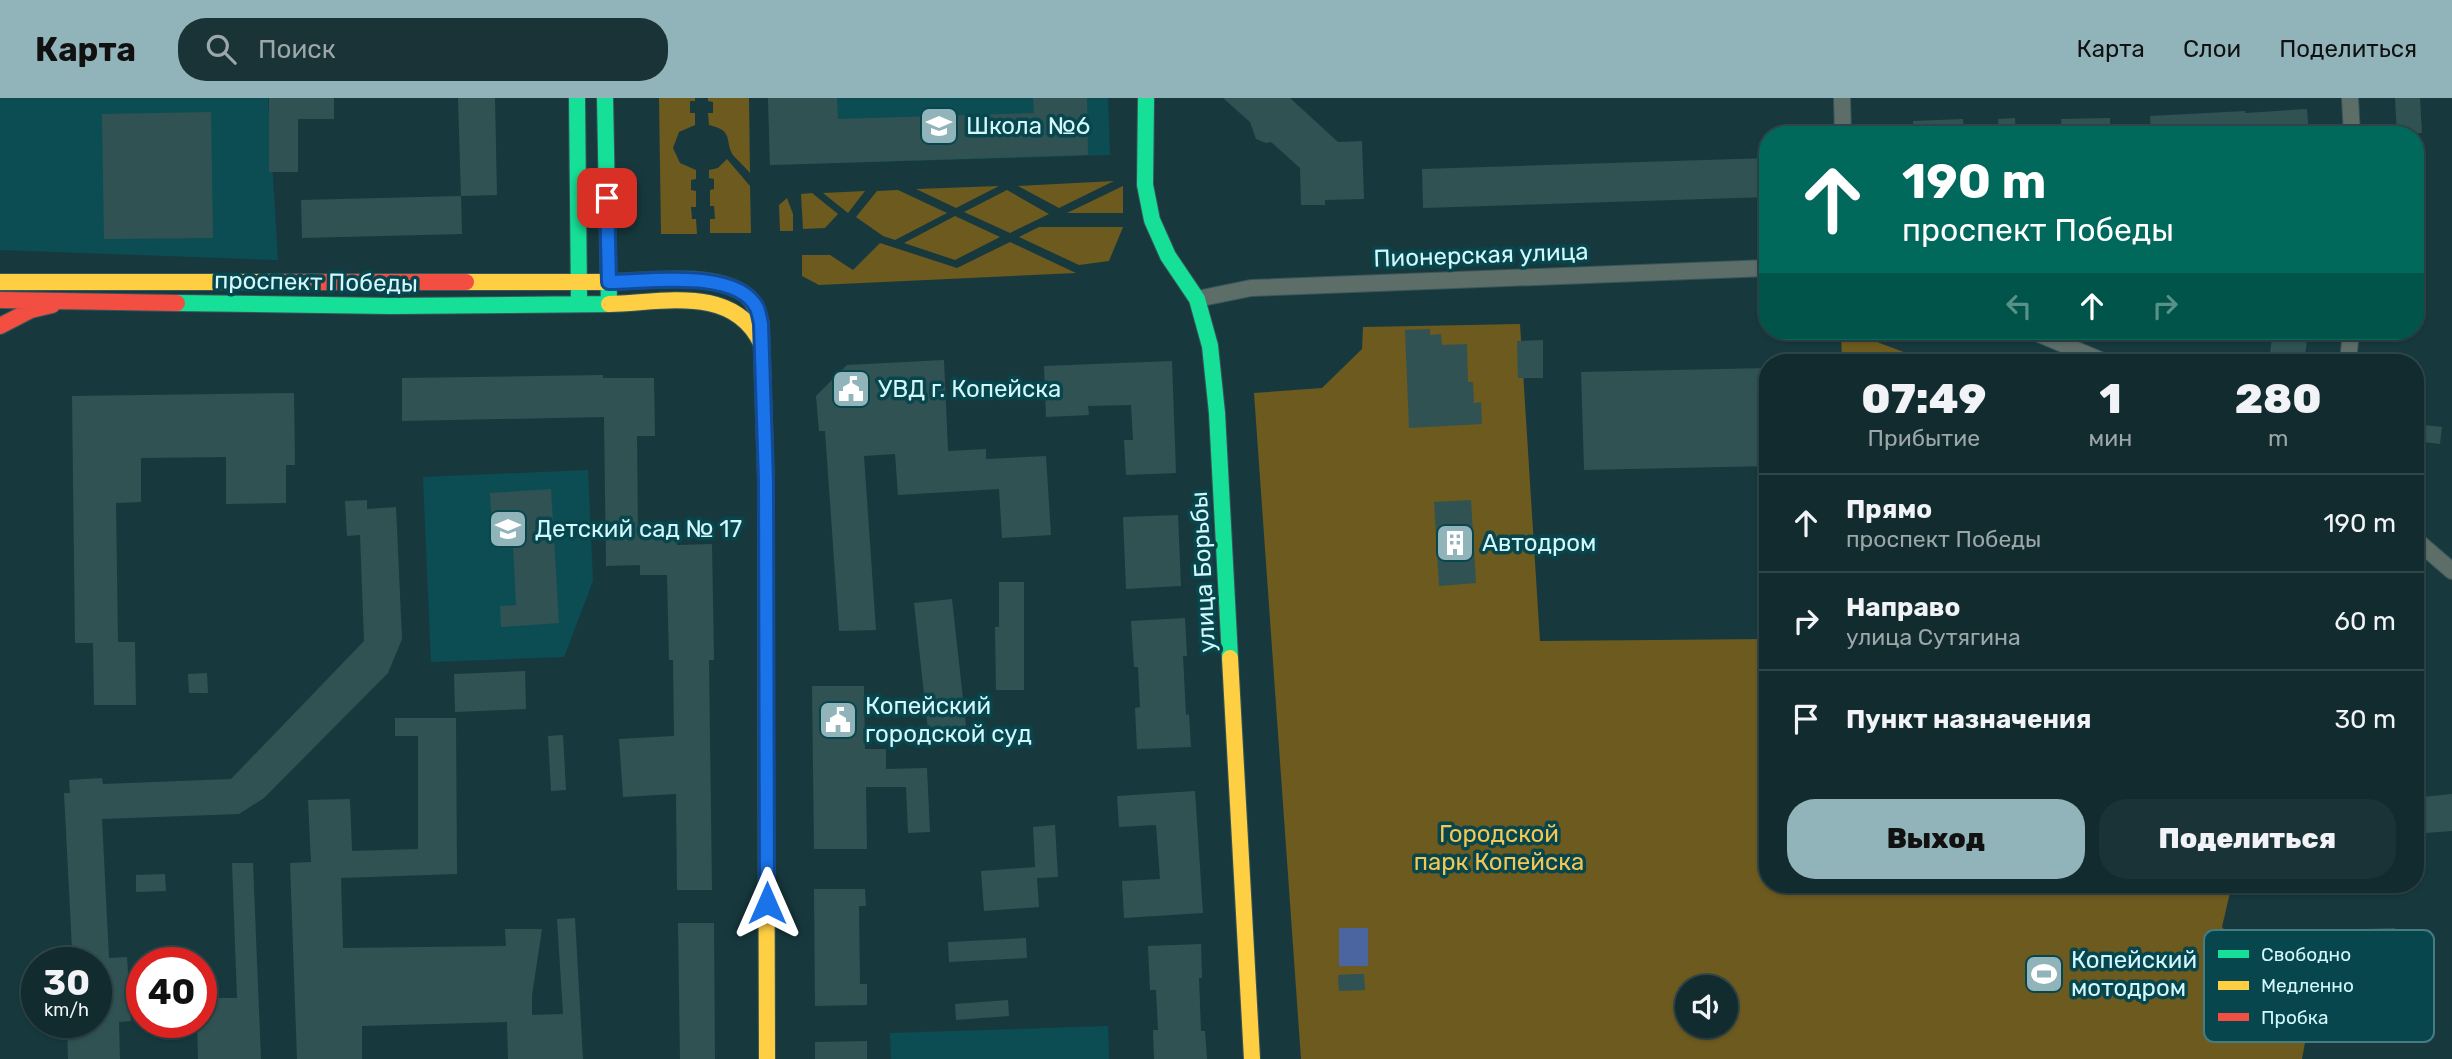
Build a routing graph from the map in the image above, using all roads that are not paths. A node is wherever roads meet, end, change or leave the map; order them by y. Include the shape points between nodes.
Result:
1 (578, 98) edge
2 (605, 98) edge
3 (1146, 98) edge
4 (1842, 98) edge
5 (2350, 98) edge
6 (1843, 126) edge
7 (2352, 126) edge
8 (1759, 268) edge
9 (0, 282) edge
10 (579, 282) junction
11 (609, 282) junction
12 (1197, 299) junction
13 (0, 300) edge
14 (68, 302) junction
15 (609, 304) junction
16 (579, 305) junction
17 (0, 326) edge
18 (2053, 340) edge
19 (762, 346) junction
20 (2086, 354) edge
21 (2424, 547) edge
22 (2452, 571) edge
23 (767, 1059) edge
24 (1252, 1059) edge

1 - 10 street
2 - 11 street
3 - 12 street, улица Борьбы via 1145,185 1152,220 1168,256
4 - 6 street
5 - 7 street
8 - 12 street, Пионерская улица via 1251,288
9 - 10 street, проспект Победы
10 - 11 street, проспект Победы
10 - 16 street
11 - 15 street
11 - 19 street, проспект Победы via 699,281 736,289 757,308
12 - 24 street, улица Борьбы via 1210,346 1217,413
13 - 14 street, проспект Победы
14 - 16 street, проспект Победы
14 - 17 street via 31,310
15 - 16 street, проспект Победы
15 - 19 street, проспект Победы via 726,306 754,327
18 - 20 street
19 - 23 street, проспект Победы
21 - 22 street

